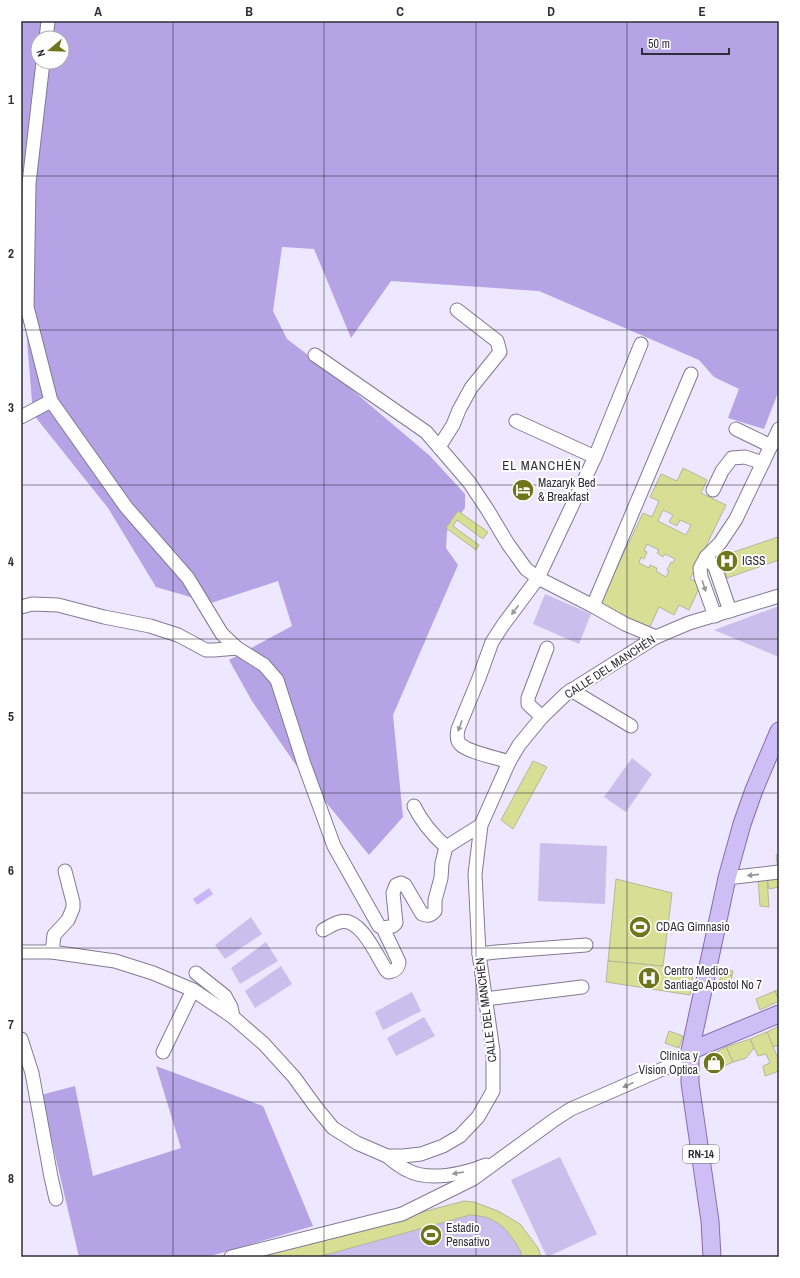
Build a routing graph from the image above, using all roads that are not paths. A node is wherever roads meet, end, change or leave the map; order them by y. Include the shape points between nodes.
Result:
1 (42, 70) edge
2 (457, 310) dead end
3 (641, 344) dead end
4 (315, 355) dead end
5 (691, 374) dead end
6 (51, 401) junction
7 (21, 417) edge
8 (516, 421) dead end
9 (779, 428) edge
10 (736, 429) dead end
11 (771, 446) junction
12 (439, 447) junction
13 (595, 457) junction
14 (763, 463) junction
15 (713, 490) dead end
16 (706, 556) junction
17 (538, 578) junction
18 (779, 596) edge
19 (21, 606) edge
20 (593, 606) junction
21 (730, 611) junction
22 (715, 616) junction
23 (656, 637) junction
24 (237, 648) junction
25 (547, 648) dead end
26 (570, 690) junction
27 (542, 717) junction
28 (631, 726) dead end
29 (779, 731) edge
30 (510, 762) junction
31 (414, 806) dead end
32 (482, 825) junction
33 (446, 847) junction
34 (65, 871) dead end
35 (779, 872) edge
36 (727, 878) junction
37 (383, 928) junction
38 (323, 930) dead end
39 (586, 945) dead end
40 (21, 952) edge
41 (52, 952) junction
42 (479, 954) junction
43 (196, 973) dead end
44 (582, 987) dead end
45 (193, 990) junction
46 (485, 999) junction
47 (779, 1014) edge
48 (233, 1017) junction
49 (21, 1039) edge
50 (163, 1052) dead end
51 (690, 1057) junction
52 (507, 1155) junction
53 (386, 1156) junction
54 (56, 1199) dead end
55 (231, 1257) edge
56 (712, 1257) edge

1 - 6 street via 30,183 27,307
2 - 12 street via 497,341 500,352 472,388
3 - 13 street
4 - 12 street via 426,432
5 - 20 street
6 - 7 street
6 - 24 street via 126,507 188,578 222,634
8 - 13 street
9 - 11 street
10 - 11 street
11 - 14 street
12 - 17 street via 468,482 526,569
13 - 17 street
14 - 15 street via 745,457 732,458
14 - 16 street via 736,519 720,543
16 - 21 street via 715,567
16 -> 22 street via 700,568 701,577
17 - 20 street
17 -> 30 street via 492,642 456,736 466,749
18 - 21 street, CALLE DEL MANCHÉN
19 - 24 street via 58,604 150,626 178,635 206,650
20 - 23 street
21 - 22 street, CALLE DEL MANCHÉN
22 - 23 street, CALLE DEL MANCHÉN via 689,623
23 - 26 street, CALLE DEL MANCHÉN
24 - 37 street via 264,665 277,680 334,846 379,926
25 - 27 street via 528,698 528,704
26 - 27 street, CALLE DEL MANCHÉN
26 - 28 street
27 - 30 street, CALLE DEL MANCHÉN via 519,744
29 - 36 main road via 754,790
30 - 32 street, CALLE DEL MANCHÉN
31 - 33 street via 420,819
32 - 33 street
32 - 42 street, CALLE DEL MANCHÉN via 475,874
33 - 37 street via 435,911 432,915 422,914 405,885 401,883 396,885 393,893 396,924
34 - 41 street via 73,908 68,920 54,935
35 -> 36 street
36 - 51 main road
37 - 38 street via 399,962 396,970 388,972 362,931 355,925 348,921 340,922
39 - 42 street
40 - 41 street, CALLE DEL MANCHÉN
41 - 45 street, CALLE DEL MANCHÉN via 114,961 153,973
42 - 46 street, CALLE DEL MANCHÉN
43 - 48 street via 225,996
44 - 46 street
45 - 48 street, CALLE DEL MANCHÉN
45 - 50 street
46 - 53 street, CALLE DEL MANCHÉN via 493,1051 493,1091 478,1117 460,1136 443,1146 421,1154
47 - 51 main road
48 - 53 street, CALLE DEL MANCHÉN via 264,1044 294,1077 333,1128 357,1143
49 - 54 street via 32,1073
51 -> 52 street via 571,1109
51 - 56 main road, RN-14 via 690,1083 710,1221
52 -> 53 street via 472,1171 432,1177 408,1171
52 - 55 street via 473,1179 402,1214

